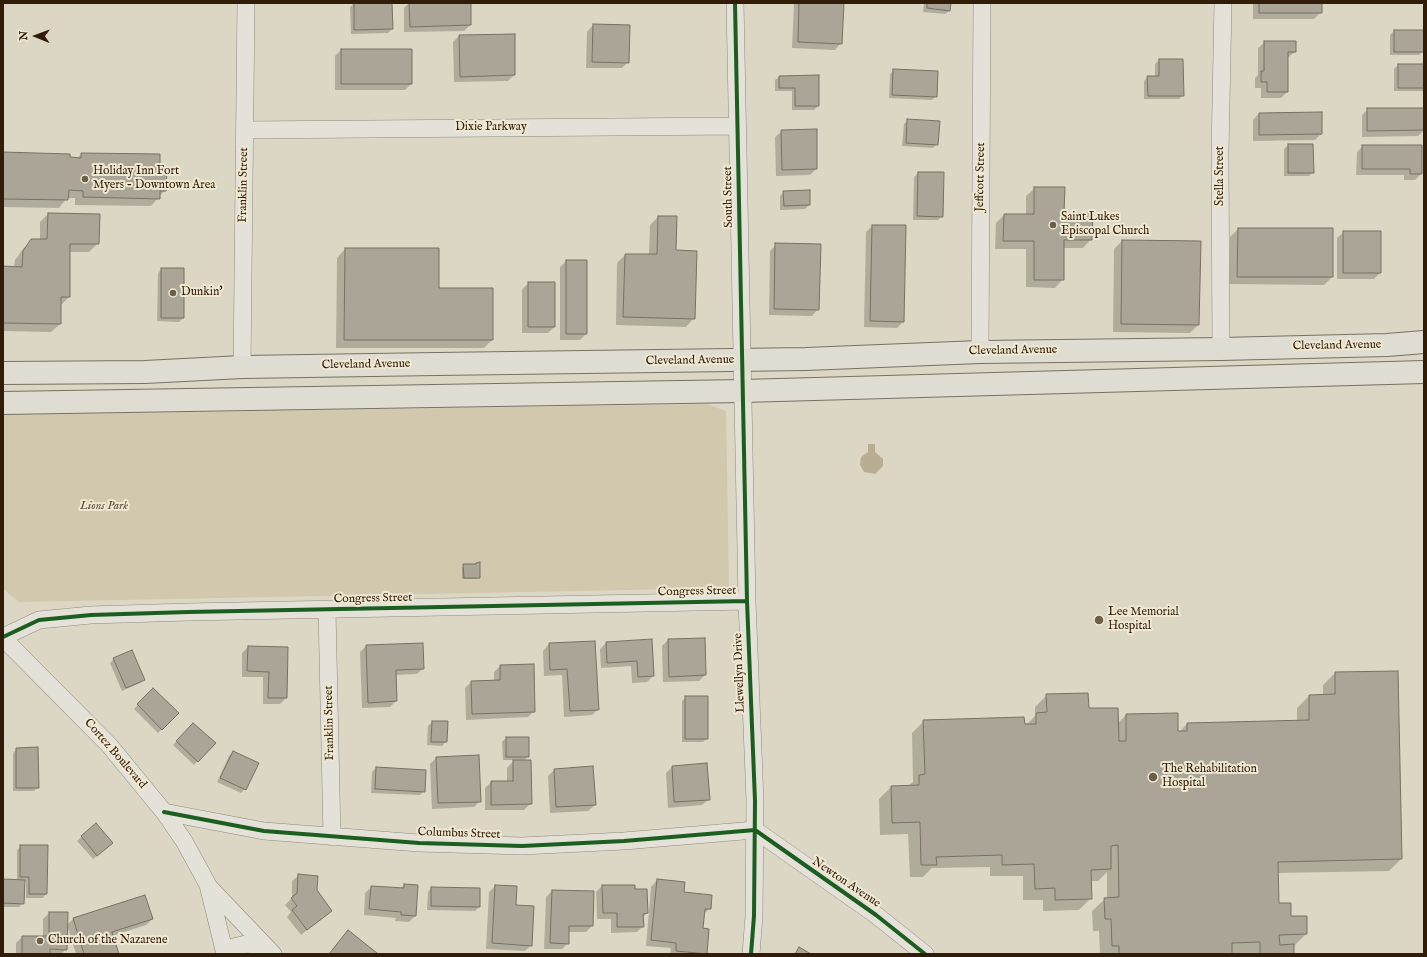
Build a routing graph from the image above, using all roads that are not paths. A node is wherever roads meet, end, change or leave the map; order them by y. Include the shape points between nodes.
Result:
1 (246, 3) edge
2 (735, 3) edge
3 (982, 3) edge
4 (1223, 3) edge
5 (737, 126) junction
6 (246, 130) junction
7 (1424, 342) edge
8 (1221, 349) junction
9 (980, 352) junction
10 (742, 361) junction
11 (242, 367) junction
12 (1424, 372) edge
13 (3, 373) edge
14 (743, 391) junction
15 (195, 399) junction
16 (3, 403) edge
17 (747, 601) junction
18 (326, 610) junction
19 (3, 638) edge
20 (164, 812) junction
21 (755, 830) junction
22 (332, 837) junction
23 (208, 885) junction
24 (272, 952) edge
25 (225, 954) edge
26 (751, 954) edge
27 (925, 954) edge

1 - 6 street, Franklin Street
2 - 5 street, South Street
3 - 9 street, Jeffcott Street
4 - 8 street, Stella Street via 1220,153
5 - 6 street, Dixie Parkway
5 - 10 street, South Street
6 - 11 street, Franklin Street
7 - 8 main road, Cleveland Avenue
8 - 9 main road, Cleveland Avenue
9 - 10 main road, Cleveland Avenue
10 - 11 main road, Cleveland Avenue
10 - 14 street, South Street
11 - 13 main road, Cleveland Avenue via 145,372
11 - 15 main road
12 - 14 main road
14 - 15 main road
14 - 17 street, Llewellyn Drive
15 - 16 main road
17 - 18 street, Congress Street
17 - 21 street, Llewellyn Drive
18 - 19 street, Congress Street via 69,617 40,620
18 - 22 street, Franklin Street
19 - 20 street, Cortez Boulevard via 109,744
20 - 22 street, Columbus Street via 264,831
20 - 23 street, Cortez Boulevard via 195,859
21 - 22 street, Columbus Street via 522,846
21 - 26 street, Llewellyn Drive
21 - 27 street, Newton Avenue via 876,915
23 - 24 street, Cortez Boulevard
23 - 25 street, Cortez Boulevard
24 - 25 street, Cortez Boulevard via 257,945 246,944 234,947

